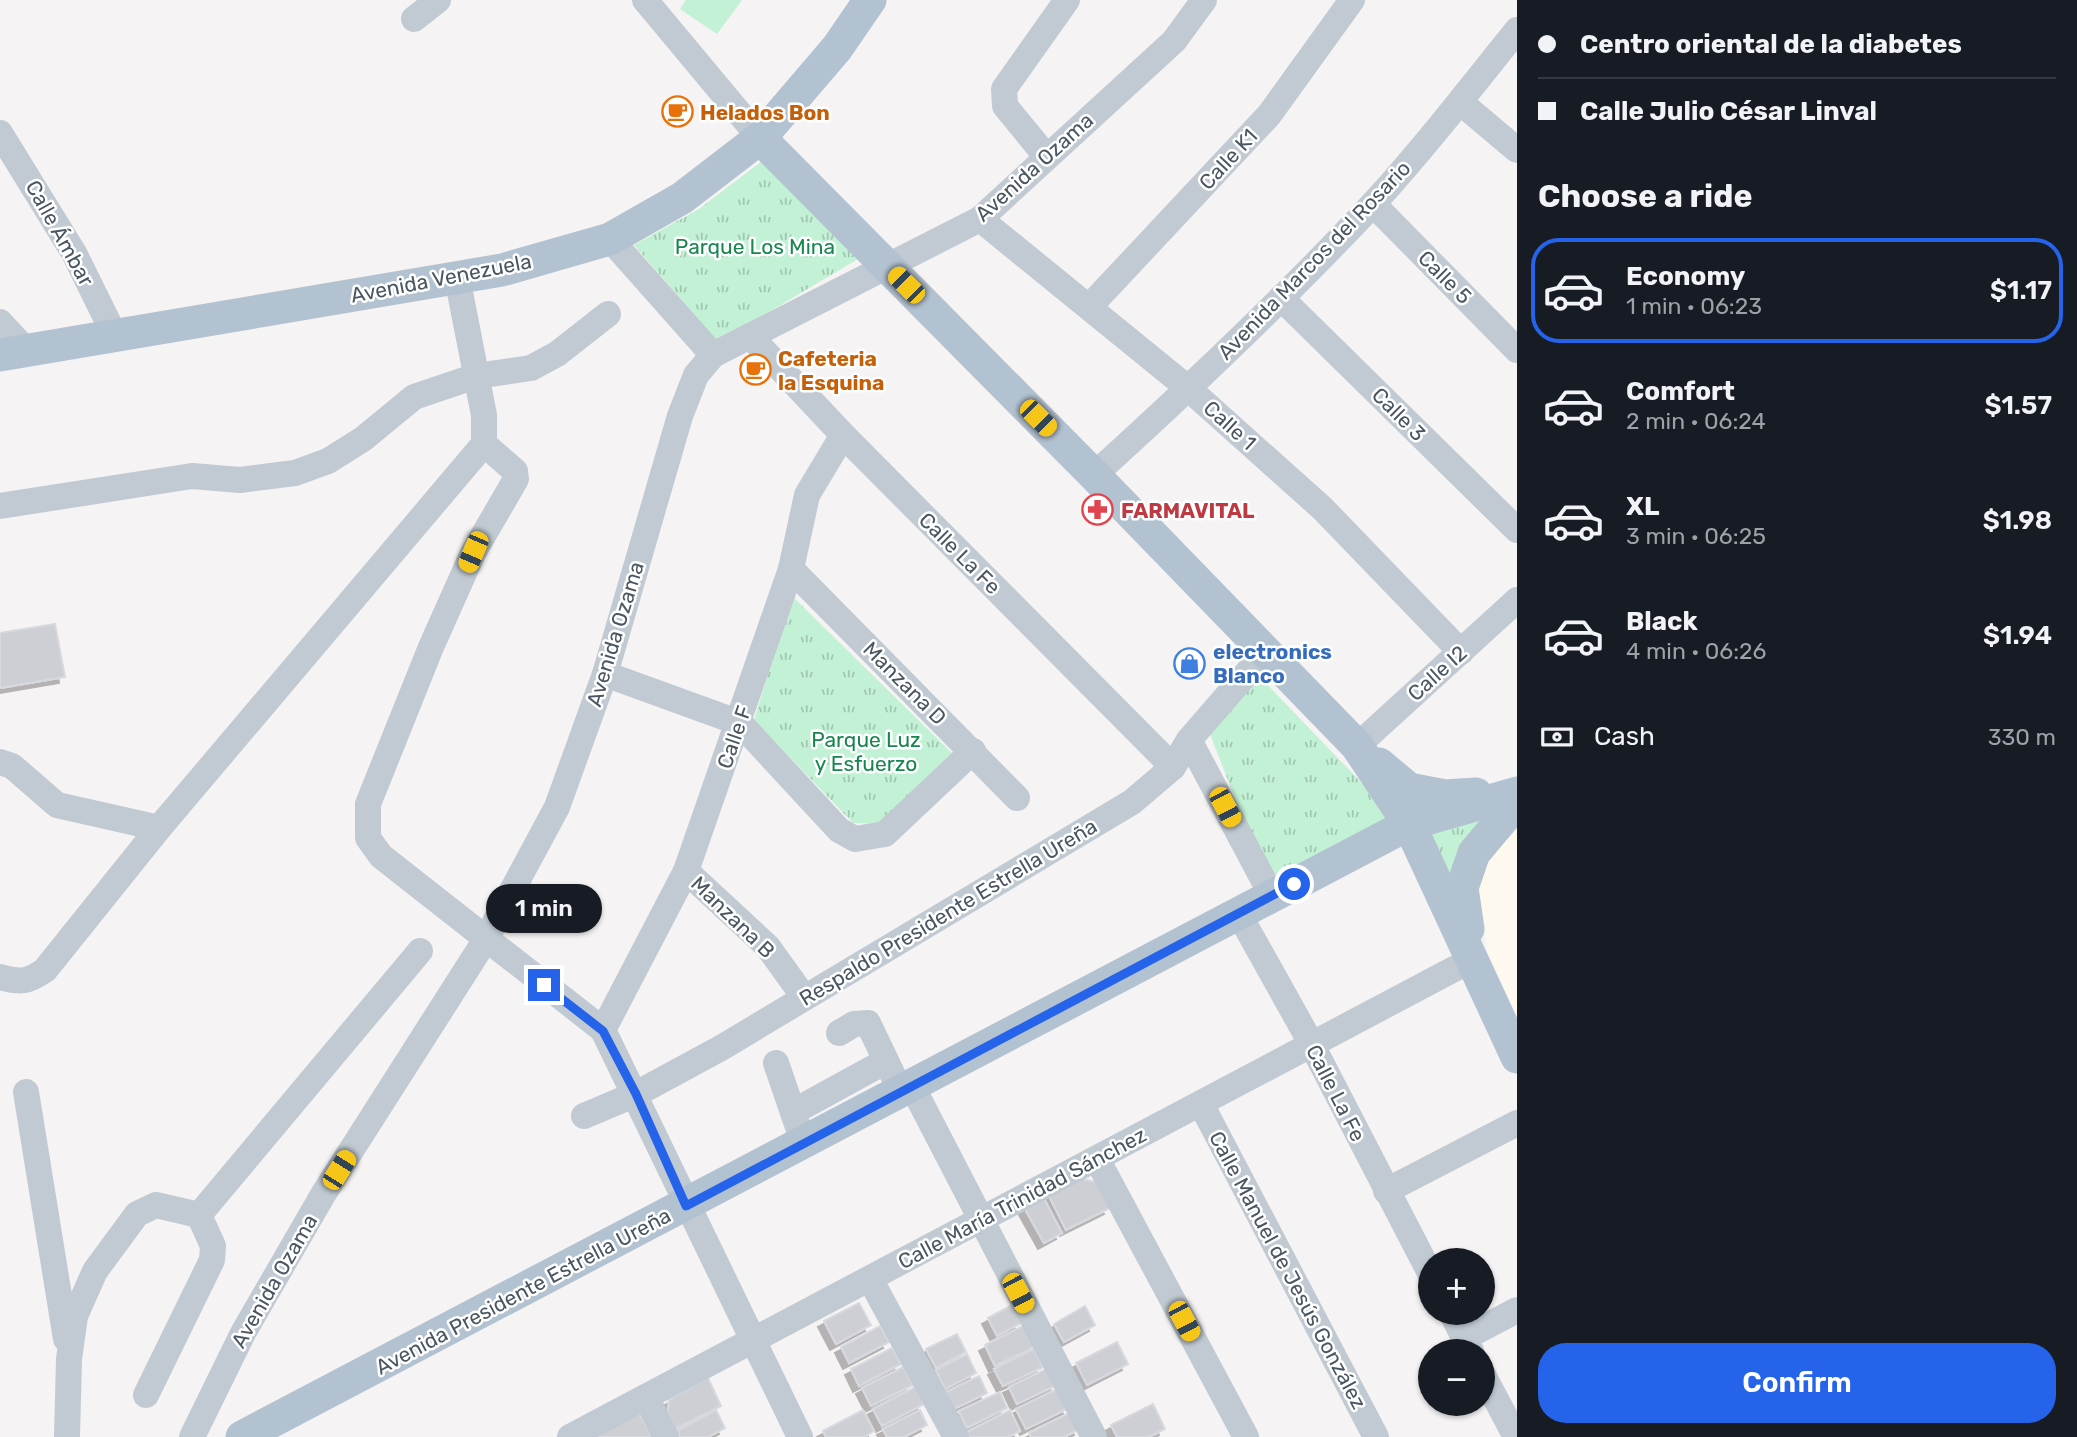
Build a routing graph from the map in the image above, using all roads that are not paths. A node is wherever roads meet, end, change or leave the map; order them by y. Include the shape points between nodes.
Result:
1 (438, 0) edge
2 (870, 0) edge
3 (1067, 0) edge
4 (1204, 0) edge
5 (1352, 0) edge
6 (657, 5) edge
7 (414, 19) dead end
8 (1517, 30) edge
9 (1460, 102) junction
10 (0, 133) edge
11 (760, 138) junction
12 (1517, 150) edge
13 (1046, 156) junction
14 (1373, 204) junction
15 (979, 219) junction
16 (610, 239) junction
17 (887, 266) junction
18 (457, 277) junction
19 (1281, 298) junction
20 (1090, 306) junction
21 (608, 314) dead end
22 (0, 321) edge
23 (115, 336) junction
24 (750, 336) junction
25 (1517, 350) edge
26 (13, 353) edge
27 (713, 355) junction
28 (477, 376) junction
29 (1189, 389) junction
30 (843, 435) junction
31 (484, 444) junction
32 (1094, 475) junction
33 (0, 506) edge
34 (1517, 530) edge
35 (791, 569) junction
36 (1517, 600) edge
37 (1266, 651) junction
38 (1461, 652) junction
39 (605, 674) junction
40 (740, 723) junction
41 (1189, 740) junction
42 (1357, 746) junction
43 (973, 751) junction
44 (0, 762) edge
45 (1173, 767) junction
46 (1517, 792) edge
47 (1017, 798) dead end
48 (1517, 802) edge
49 (1409, 824) junction
50 (159, 828) junction
51 (686, 871) junction
52 (1272, 896) junction
53 (1240, 916) junction
54 (486, 939) junction
55 (420, 951) dead end
56 (1473, 959) junction
57 (0, 977) edge
58 (804, 997) junction
59 (603, 1031) junction
60 (839, 1033) dead end
61 (1312, 1045) junction
62 (1517, 1057) edge
63 (886, 1061) junction
64 (776, 1063) dead end
65 (907, 1089) junction
66 (26, 1092) dead end
67 (636, 1094) junction
68 (1201, 1104) junction
69 (793, 1112) junction
70 (584, 1116) dead end
71 (1517, 1124) edge
72 (804, 1143) junction
73 (1097, 1159) junction
74 (1386, 1191) junction
75 (686, 1206) junction
76 (199, 1215) junction
77 (980, 1221) junction
78 (1418, 1251) edge
79 (870, 1279) junction
80 (1517, 1310) edge
81 (1474, 1339) edge
82 (753, 1340) junction
83 (69, 1359) junction
84 (146, 1395) dead end
85 (646, 1397) junction
86 (1495, 1397) edge
87 (253, 1434) edge
88 (67, 1437) edge
89 (192, 1437) edge
90 (570, 1437) edge
91 (666, 1437) edge
92 (800, 1437) edge
93 (956, 1437) edge
94 (1094, 1437) edge
95 (1246, 1437) edge
96 (1376, 1437) edge
97 (1516, 1437) edge

1 - 7 street
2 - 11 main road, Avenida Venezuela via 837,48
3 - 13 street via 1004,89 1005,106
4 - 13 street, Avenida Ozama via 1174,41
5 - 20 street, Calle K1 via 1269,115
6 - 11 street
8 - 9 street, Avenida Marcos del Rosario
9 - 12 street
9 - 14 street, Avenida Marcos del Rosario
10 - 23 street, Calle Ámbar via 74,253
11 - 16 main road, Avenida Venezuela via 682,198
11 - 17 main road
13 - 15 street, Avenida Ozama
14 - 19 street, Avenida Marcos del Rosario
14 - 25 street, Calle 5
15 - 17 street, Avenida Ozama
15 - 20 street, Calle 1
16 - 18 main road, Avenida Venezuela via 502,270
16 - 27 street
17 - 24 street, Avenida Ozama
17 - 32 main road
18 - 23 main road, Avenida Venezuela
18 - 28 street
19 - 29 street, Avenida Marcos del Rosario
19 - 34 street, Calle 3
20 - 29 street, Calle 1
21 - 28 street via 531,368
22 - 26 street
23 - 26 main road, Avenida Venezuela
24 - 27 street, Avenida Ozama
24 - 30 street, Calle La Fe
27 - 39 street, Avenida Ozama via 696,375 680,416
28 - 31 street
28 - 33 street via 414,397 363,439 328,461 295,473 240,480 192,476
29 - 32 street, Avenida Marcos del Rosario
29 - 38 street, Calle 1 via 1323,509
30 - 35 street, Calle F via 807,495
30 - 45 street, Calle La Fe
31 - 50 street
31 - 54 street via 515,471 516,479 473,552 431,647 368,804 367,821 372,846
32 - 37 main road
35 - 40 street, Calle F
35 - 43 street, Manzana D
36 - 38 street, Calle I2
37 - 41 street, Respaldo Presidente Estrella Ureña
37 - 42 main road
38 - 42 street, Calle I2
39 - 40 street
39 - 54 street, Avenida Ozama via 557,807
40 - 43 street via 839,830 855,839 885,834
40 - 51 street, Calle F
41 - 45 street, Respaldo Presidente Estrella Ureña
41 - 52 street
42 - 46 main road via 1409,789 1445,796
42 - 49 main road
43 - 47 street, Manzana D
44 - 50 street via 12,766 57,805
45 - 58 street, Respaldo Presidente Estrella Ureña via 1132,802
46 - 49 main road, Avenida Presidente Estrella Ureña
48 - 56 main road via 1474,853 1462,888
49 - 52 main road, Avenida Presidente Estrella Ureña
49 - 56 main road
50 - 57 street via 46,970 19,983
51 - 58 street, Manzana B via 768,947
51 - 59 street, Calle F
52 - 53 main road, Avenida Presidente Estrella Ureña
53 - 61 street, Calle La Fe
53 - 65 main road, Avenida Presidente Estrella Ureña
54 - 59 street
54 - 89 street, Avenida Ozama via 317,1205 243,1333
55 - 76 street
56 - 61 street, Calle María Trinidad Sánchez
56 - 62 main road
58 - 67 street, Respaldo Presidente Estrella Ureña
59 - 67 street
60 - 63 street via 867,1023
61 - 68 street, Calle María Trinidad Sánchez
61 - 74 street, Calle La Fe
63 - 65 street
63 - 69 street
64 - 69 street
65 - 72 main road, Avenida Presidente Estrella Ureña
65 - 77 street
66 - 83 street
67 - 70 street, Respaldo Presidente Estrella Ureña
67 - 75 street
68 - 73 street, Calle María Trinidad Sánchez
68 - 96 street, Calle Manuel de Jesús González
69 - 72 street
71 - 74 street
72 - 75 main road, Avenida Presidente Estrella Ureña
73 - 77 street, Calle María Trinidad Sánchez
73 - 95 street
74 - 78 street, Calle La Fe
75 - 82 street
75 - 87 main road, Avenida Presidente Estrella Ureña
76 - 83 street via 156,1205 137,1214 95,1271 75,1316
76 - 84 street via 214,1246 212,1260
77 - 79 street, Calle María Trinidad Sánchez
77 - 94 street
79 - 82 street, Calle María Trinidad Sánchez
79 - 93 street
80 - 81 street
82 - 85 street, Calle María Trinidad Sánchez
82 - 92 street
83 - 88 street
85 - 90 street, Calle María Trinidad Sánchez
85 - 91 street
86 - 97 street

